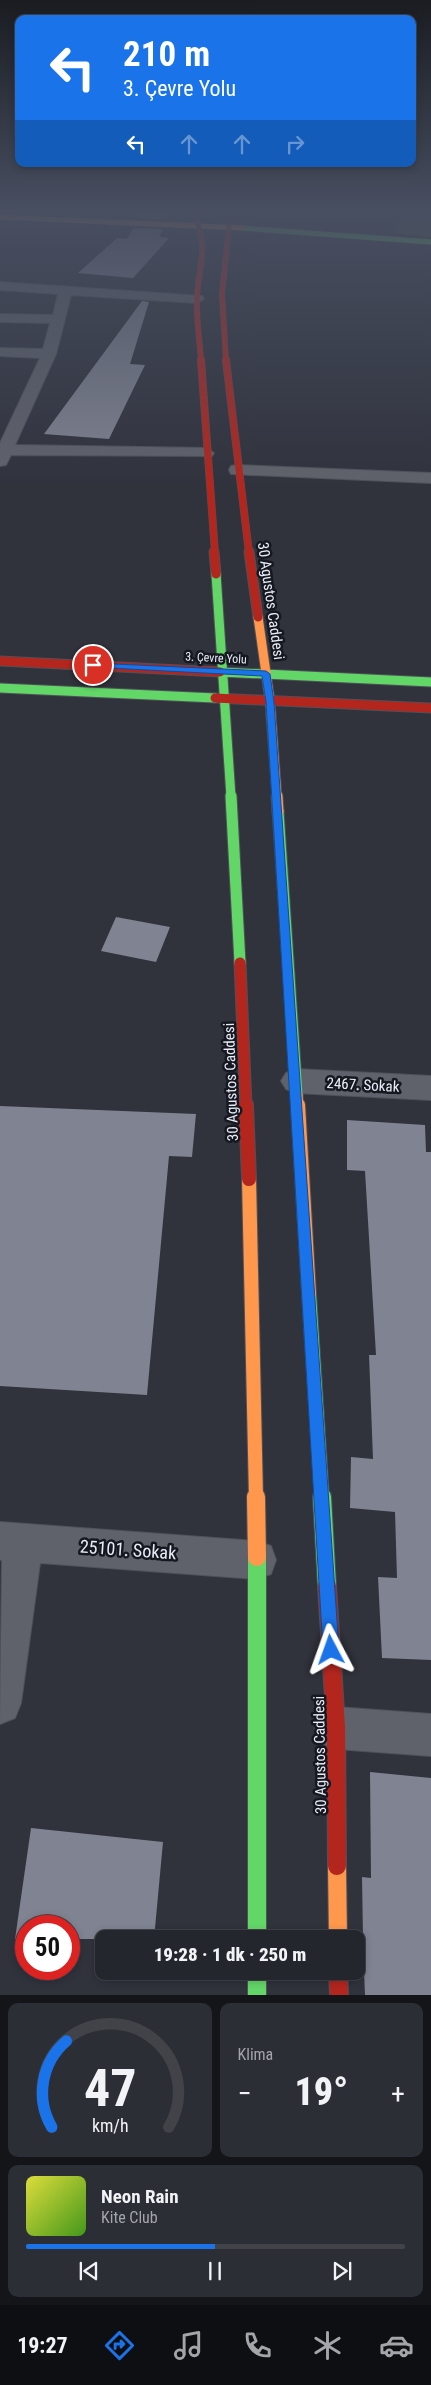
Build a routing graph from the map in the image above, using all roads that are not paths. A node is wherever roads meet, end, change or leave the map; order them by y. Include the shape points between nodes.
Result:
1 (63, 302) edge
2 (197, 302) edge
3 (222, 302) edge
4 (0, 318) edge
5 (58, 319) junction
6 (0, 352) edge
7 (49, 354) junction
8 (206, 453) junction
9 (2, 454) edge
10 (237, 470) junction
11 (431, 478) edge
12 (0, 661) edge
13 (224, 672) junction
14 (266, 674) junction
15 (431, 682) edge
16 (0, 688) edge
17 (226, 699) junction
18 (270, 702) junction
19 (431, 708) edge
20 (296, 1081) junction
21 (431, 1088) edge
22 (12, 1541) edge
23 (256, 1560) junction
24 (0, 1704) edge
25 (336, 1728) junction
26 (431, 1735) edge
27 (257, 1930) edge
28 (338, 1930) edge
29 (257, 1980) edge
30 (338, 1980) edge
31 (257, 1995) edge
32 (339, 1995) edge

1 - 5 street
2 - 8 main road, 30 Agustos Caddesi
3 - 10 main road, 30 Agustos Caddesi
4 - 5 street
5 - 7 street
6 - 7 street
7 - 9 street
8 - 9 street
8 - 13 main road, 30 Agustos Caddesi
10 - 11 street
10 - 14 main road, 30 Agustos Caddesi
12 - 13 main road, 3. Çevre Yolu
13 - 14 main road, 3. Çevre Yolu
13 - 17 main road, 30 Agustos Caddesi
14 - 15 main road, 3. Çevre Yolu
14 - 18 main road, 30 Agustos Caddesi
16 - 17 main road
17 - 18 main road
17 - 23 main road, 30 Agustos Caddesi via 247,1092
18 - 19 main road
18 - 20 main road, 30 Agustos Caddesi
20 - 21 street, 2467. Sokak
20 - 25 main road, 30 Agustos Caddesi
22 - 23 street, 25101. Sokak
22 - 24 street
23 - 27 main road, 30 Agustos Caddesi
25 - 26 street
25 - 28 main road, 30 Agustos Caddesi
29 - 31 main road
30 - 32 main road

